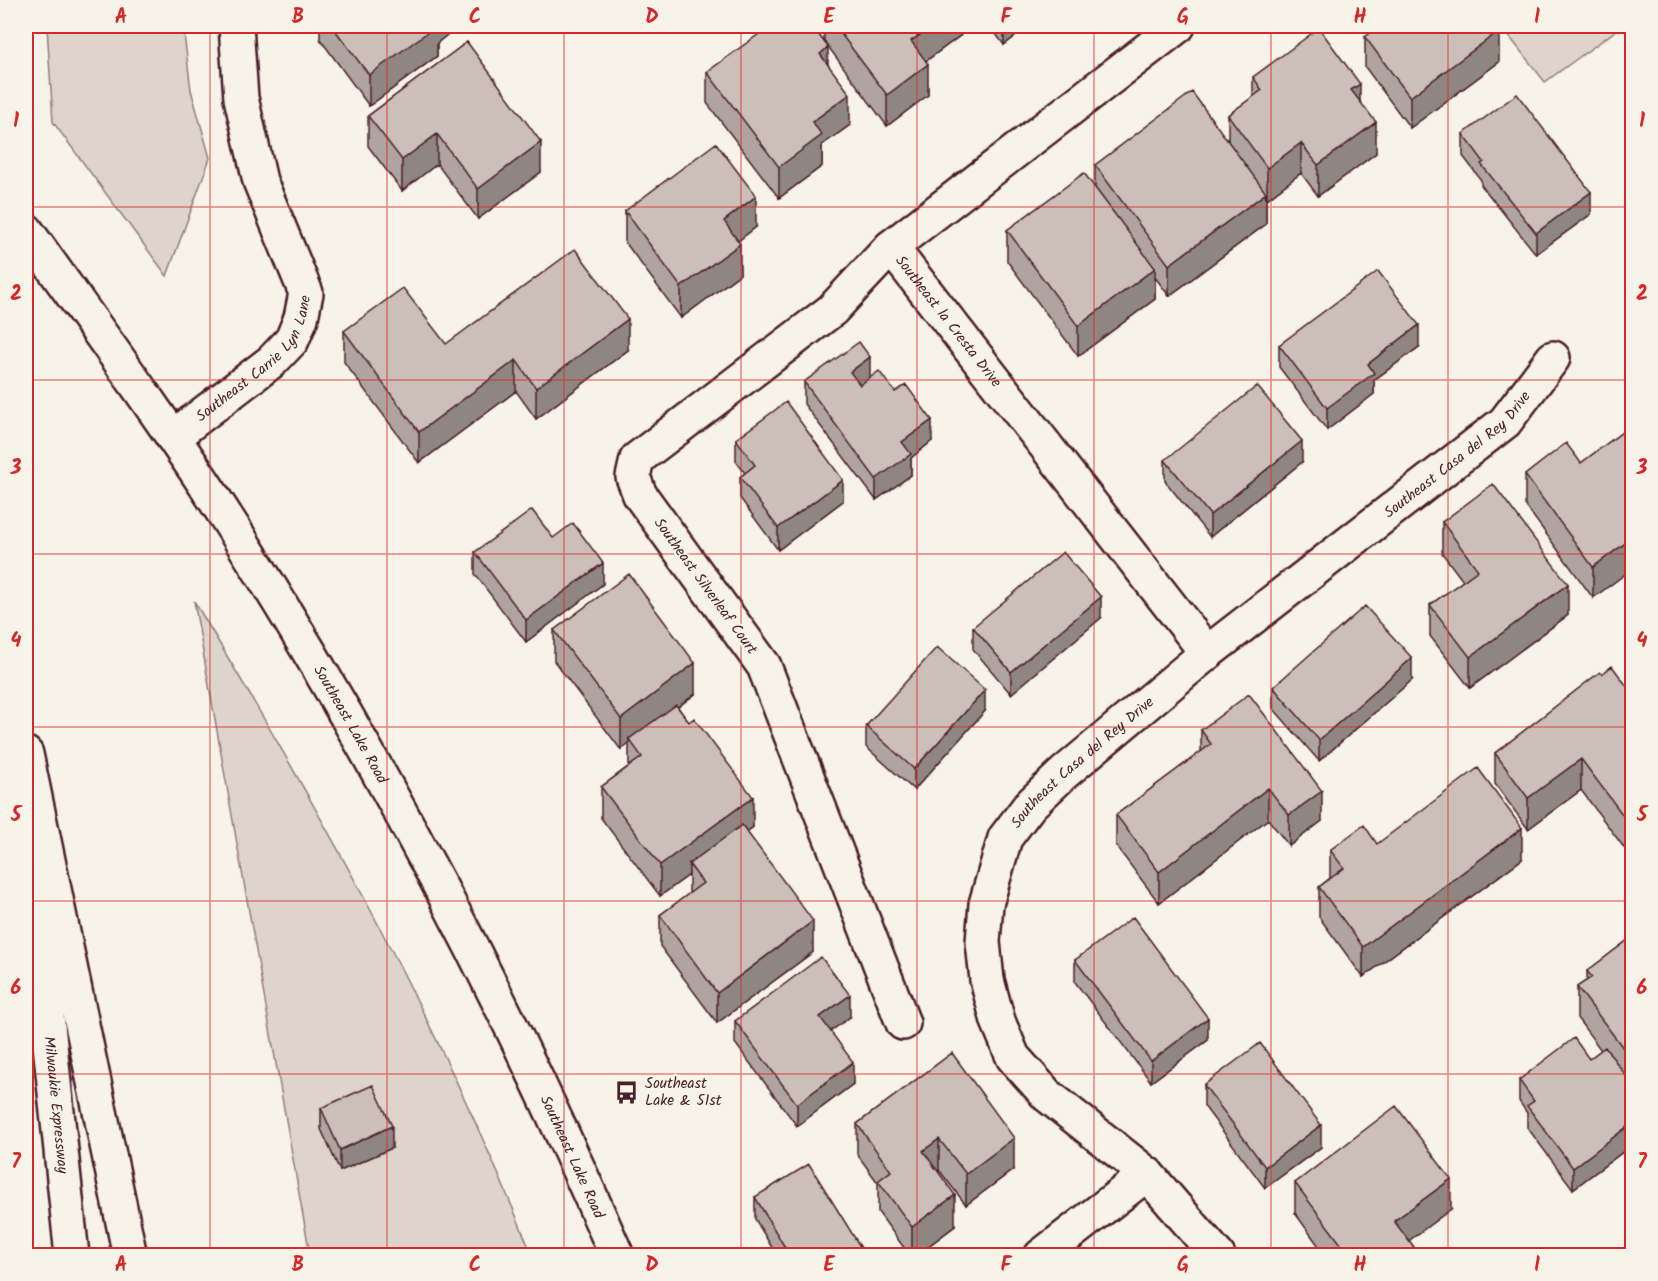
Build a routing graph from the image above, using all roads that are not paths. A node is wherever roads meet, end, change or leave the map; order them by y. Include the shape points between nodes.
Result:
1 (236, 26) edge
2 (1178, 26) edge
3 (26, 230) edge
4 (891, 248) junction
5 (1553, 358) dead end
6 (173, 437) junction
7 (1207, 653) junction
8 (26, 754) edge
9 (26, 811) edge
10 (903, 1023) dead end
11 (1147, 1174) junction
12 (72, 1256) edge
13 (130, 1256) edge
14 (617, 1256) edge
15 (1041, 1256) edge
16 (1218, 1256) edge

1 - 6 main road, Southeast Carrie Lyn Lane via 241,98 260,181 306,293 292,340 272,361
2 - 4 main road, Southeast la Cresta Drive
3 - 6 main road, Southeast Lake Road
4 - 7 main road, Southeast la Cresta Drive
4 - 10 main road, Southeast Silverleaf Court via 832,310 637,459 633,477 640,495 764,666
5 - 7 main road, Southeast Casa del Rey Drive via 1505,422
6 - 14 main road, Southeast Lake Road via 314,663 450,907 524,1053
7 - 11 main road, Southeast Casa del Rey Drive via 1030,805 1005,838 986,904 983,942 987,980 1013,1057 1047,1095
8 - 13 main road
9 - 12 main road, Milwaukie Expressway
11 - 15 main road
11 - 16 main road, Southeast Casa del Rey Drive

